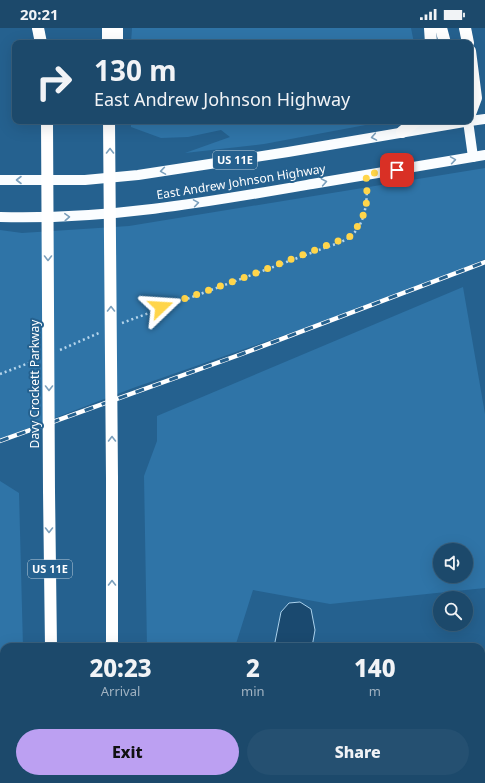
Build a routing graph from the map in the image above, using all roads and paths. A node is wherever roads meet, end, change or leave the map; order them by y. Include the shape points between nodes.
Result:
1 (38, 28) edge
2 (46, 28) edge
3 (108, 28) edge
4 (117, 28) edge
5 (430, 28) edge
6 (441, 28) edge
7 (465, 28) edge
8 (40, 40) edge
9 (46, 40) edge
10 (108, 40) edge
11 (117, 40) edge
12 (431, 40) edge
13 (444, 40) edge
14 (467, 40) edge
15 (473, 74) edge
16 (473, 106) edge
17 (485, 118) edge
18 (473, 120) edge
19 (47, 124) edge
20 (109, 124) edge
21 (412, 124) edge
22 (450, 124) edge
23 (468, 124) edge
24 (402, 132) junction
25 (485, 155) edge
26 (472, 157) junction
27 (366, 174) junction
28 (0, 180) edge
29 (0, 217) edge
30 (117, 325) dead end
31 (103, 332) dead end
32 (58, 350) dead end
33 (44, 357) dead end
34 (0, 374) edge
35 (112, 622) junction
36 (51, 643) edge
37 (112, 643) edge
38 (115, 643) edge

1 - 8 highway
2 - 9 highway
3 - 10 highway
4 - 11 highway
5 - 12 highway
6 - 13 highway
7 - 14 highway
15 - 16 highway via 476,98
17 - 18 main road, East Andrew Johnson Highway / US 11E
19 -> 36 highway, Davy Crockett Parkway / US 11E, bridge
35 -> 20 highway, bridge
21 - 24 highway
22 - 24 main road, East Andrew Johnson Highway / US 11E
23 - 26 main road
24 -> 28 main road, East Andrew Johnson Highway / US 11E via 138,175 85,180
25 - 26 main road, East Andrew Johnson Highway
27 -> 26 main road, East Andrew Johnson Highway
29 -> 27 main road, East Andrew Johnson Highway via 36,218 164,209
27 - 30 path via 368,205 361,222 351,236
31 - 32 path
33 - 34 path
35 - 37 highway
35 - 38 highway

